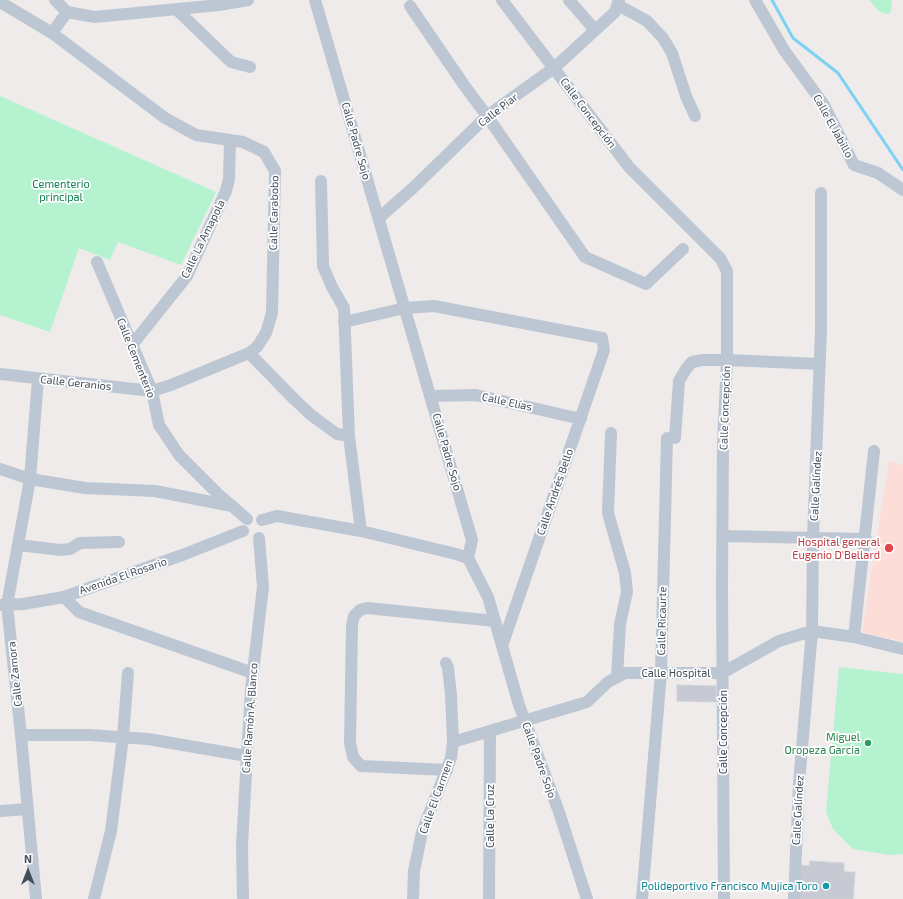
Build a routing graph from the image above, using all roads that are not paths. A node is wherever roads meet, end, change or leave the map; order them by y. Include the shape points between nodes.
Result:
1 (55, 0) edge
2 (248, 0) edge
3 (315, 0) edge
4 (502, 0) edge
5 (570, 0) edge
6 (755, 0) edge
7 (0, 2) edge
8 (219, 3) edge
9 (619, 3) edge
10 (410, 6) dead end
11 (176, 9) junction
12 (67, 12) junction
13 (595, 30) junction
14 (52, 33) junction
15 (250, 67) dead end
16 (554, 68) junction
17 (488, 116) junction
18 (695, 116) dead end
19 (230, 140) junction
20 (321, 180) dead end
21 (903, 190) edge
22 (821, 193) dead end
23 (379, 218) junction
24 (683, 249) dead end
25 (97, 262) dead end
26 (405, 308) junction
27 (344, 322) junction
28 (132, 345) junction
29 (249, 353) junction
30 (727, 360) junction
31 (820, 364) junction
32 (0, 374) edge
33 (38, 379) junction
34 (152, 391) junction
35 (431, 396) junction
36 (581, 419) junction
37 (610, 433) dead end
38 (349, 436) junction
39 (874, 451) dead end
40 (0, 469) edge
41 (30, 478) junction
42 (233, 506) junction
43 (247, 519) junction
44 (262, 520) junction
45 (243, 531) junction
46 (361, 531) junction
47 (722, 536) junction
48 (260, 538) junction
49 (813, 538) junction
50 (866, 540) junction
51 (119, 542) dead end
52 (18, 545) junction
53 (468, 558) junction
54 (64, 596) junction
55 (4, 605) edge
56 (495, 621) junction
57 (812, 631) junction
58 (854, 637) junction
59 (502, 646) junction
60 (903, 649) edge
61 (446, 663) dead end
62 (128, 673) dead end
63 (253, 673) junction
64 (661, 673) junction
65 (722, 673) junction
66 (617, 677) junction
67 (525, 721) junction
68 (490, 732) junction
69 (21, 735) junction
70 (123, 737) junction
71 (453, 742) junction
72 (247, 756) junction
73 (447, 770) junction
74 (28, 809) junction
75 (0, 811) edge
76 (36, 899) edge
77 (94, 899) edge
78 (243, 899) edge
79 (414, 899) edge
80 (489, 899) edge
81 (587, 899) edge
82 (642, 899) edge
83 (724, 899) edge
84 (794, 899) edge

1 - 12 street
2 - 8 street
3 - 23 street, Calle Padre Sojo
4 - 16 street, Calle Concepción
5 - 13 street
6 - 21 street, Calle El Jabillo via 784,50 824,105 854,165 878,173
7 - 14 street, Calle Carabobo
8 - 11 street
9 - 13 street, Calle Piar via 615,12
9 - 18 street via 647,21 663,38 672,53
10 - 17 street
11 - 12 street via 105,17
11 - 15 street via 232,62
12 - 14 street
13 - 16 street, Calle Piar
14 - 19 street, Calle Carabobo via 165,118 196,135
16 - 17 street, Calle Piar
16 - 30 street, Calle Concepción via 630,167 725,266
17 - 23 street, Calle Piar
17 - 24 street via 585,257 646,284
19 - 28 street, Calle La Amapola via 229,179 226,191 187,276
19 - 29 street, Calle Carabobo via 243,142 264,152 275,171 272,313 266,333
20 - 27 street via 323,266 344,308
22 - 31 street, Calle Galíndez
23 - 26 street, Calle Padre Sojo
25 - 28 street, Calle Cementerio
26 - 27 street
26 - 35 street, Calle Padre Sojo
26 - 36 street, Calle Andrés Bello via 434,306 602,338 604,350
27 - 38 street
28 - 34 street, Calle Cementerio
29 - 34 street, Calle Carabobo
29 - 38 street via 311,415 337,434
30 - 31 street, Calle Ricaurte
30 - 47 street, Calle Concepción
30 - 64 street, Calle Ricaurte via 692,362 679,381 671,438
31 - 49 street, Calle Galíndez
32 - 33 street, Calle Geranios
33 - 34 street, Calle Geranios
33 - 41 street, Calle Zamora
34 - 42 street, Calle Cementerio via 159,425 179,455
35 - 36 street, Calle Elías via 476,395
35 - 53 street, Calle Padre Sojo via 472,540
36 - 59 street, Calle Andrés Bello
37 - 66 street via 608,513 626,573 627,592 620,624
38 - 46 street
39 - 50 street
40 - 41 street
41 - 42 street via 85,488 155,491
41 - 52 street, Calle Zamora
42 - 43 street, Calle Cementerio
43 - 44 street via 256,517
43 - 45 street via 243,524
44 - 46 street via 277,516
44 - 48 street via 265,530
45 - 48 street via 251,539
45 - 54 street, Avenida El Rosario
46 - 53 street
47 - 49 street
47 - 65 street, Calle Concepción
48 - 63 street, Calle Ramón A. Blanco via 263,587
49 - 50 street
49 - 57 street, Calle Galíndez
50 - 58 street
51 - 52 street via 80,543 70,549 61,550
52 - 55 street, Calle Zamora
53 - 56 street, Calle Padre Sojo via 488,597
54 - 55 street, Avenida El Rosario
54 - 63 street via 79,612
55 - 69 street, Calle Zamora
56 - 59 street, Calle Padre Sojo
56 - 73 street via 367,608 354,616 350,743 353,757 361,766
57 - 58 street, Calle Hospital
57 - 65 street, Calle Hospital via 779,641
57 - 84 street, Calle Galíndez via 799,783
58 - 60 street, Calle Hospital
59 - 67 street, Calle Padre Sojo
61 - 71 street, Calle El Carmen via 451,695
62 - 70 street
63 - 72 street, Calle Ramón A. Blanco
64 - 65 street, Calle Hospital
64 - 66 street, Calle Hospital via 625,673
64 - 82 street, Calle Ricaurte
65 - 83 street, Calle Concepción
66 - 67 street, Calle Hospital via 587,702
67 - 68 street, Calle Hospital
67 - 81 street, Calle Padre Sojo via 559,812
68 - 71 street, Calle Hospital
68 - 80 street, Calle La Cruz
69 - 70 street
69 - 74 street, Calle Zamora
70 - 72 street
70 - 77 street via 111,831
71 - 73 street, Calle El Carmen
72 - 78 street, Calle Ramón A. Blanco via 242,845
73 - 79 street, Calle El Carmen via 422,832 414,871
74 - 75 street
74 - 76 street, Calle Zamora

